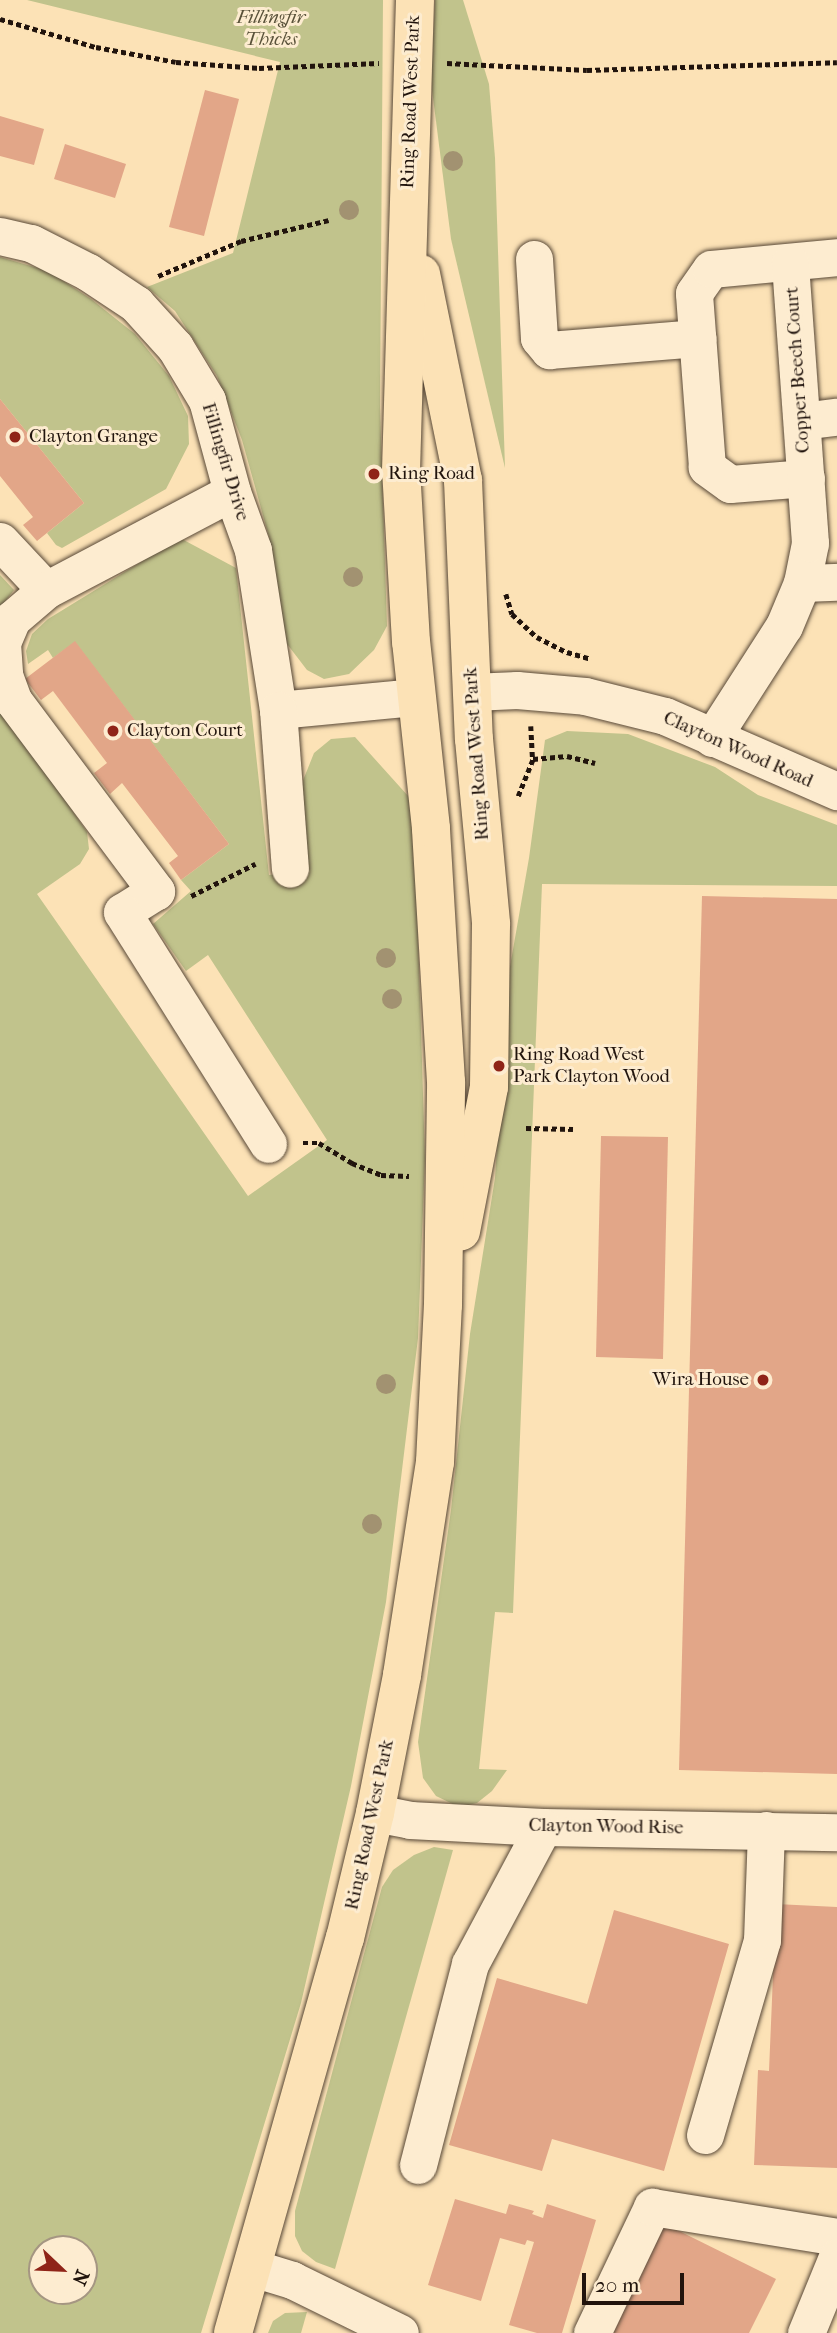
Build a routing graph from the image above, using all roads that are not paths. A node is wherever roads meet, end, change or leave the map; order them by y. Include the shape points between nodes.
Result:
1 (415, 0) edge
2 (408, 204) junction
3 (0, 236) edge
4 (837, 257) edge
5 (534, 260) dead end
6 (790, 263) junction
7 (698, 338) junction
8 (819, 419) edge
9 (806, 478) junction
10 (463, 480) junction
11 (232, 492) junction
12 (0, 541) edge
13 (819, 583) edge
14 (46, 590) junction
15 (472, 692) junction
16 (416, 697) junction
17 (278, 710) junction
18 (712, 738) junction
19 (837, 791) edge
20 (289, 859) road end
21 (437, 918) junction
22 (268, 1144) road end
23 (443, 1305) junction
24 (375, 1813) junction
25 (543, 1827) junction
26 (766, 1830) junction
27 (837, 1832) edge
28 (705, 2135) dead end
29 (418, 2165) dead end
30 (837, 2237) edge
31 (837, 2257) edge
32 (254, 2268) junction
33 (233, 2333) edge
34 (400, 2333) edge
35 (592, 2333) edge
36 (806, 2333) edge

1 - 2 highway, Ring Road West Park
2 - 10 highway, Ring Road West Park
2 - 16 highway, Ring Road West Park via 401,471
3 - 11 street, Fillingfir Drive via 31,243 88,272 136,304 175,347 207,400
4 - 6 street, Copper Beech Court
5 - 7 street via 539,338 549,350
6 - 7 street, Copper Beech Court via 711,270 694,292
6 - 8 street, Copper Beech Court
7 - 9 street, Copper Beech Court via 707,467 730,484
8 - 9 street, Copper Beech Court
9 - 13 street, Copper Beech Court via 810,543
10 - 15 highway, Ring Road West Park
10 - 16 highway via 441,544 447,648
11 - 14 street
11 - 17 street, Fillingfir Drive via 253,550
12 - 14 street
13 - 18 street, Copper Beech Court via 784,626
14 - 22 street via 12,618 2,643 4,675 13,700 156,891 122,912
15 - 16 highway
15 - 18 street, Clayton Wood Road via 517,690 585,696 664,716
15 - 21 highway via 443,726 449,851
15 - 23 highway, Ring Road West Park via 491,924 489,1087
16 - 17 street
16 - 21 highway, Ring Road West Park
17 - 20 street, Fillingfir Drive
18 - 19 street, Clayton Wood Road
21 - 23 highway, Ring Road West Park via 446,1082
23 - 24 highway, Ring Road West Park via 435,1462
24 - 25 street, Clayton Wood Rise via 410,1820
24 - 32 highway, Ring Road West Park
25 - 26 street, Clayton Wood Rise
25 - 29 street via 470,1964
26 - 27 street, Clayton Wood Rise
26 - 28 street via 762,1940
30 - 35 street via 652,2207
31 - 36 street
32 - 33 highway, Ring Road West Park
32 - 34 street via 292,2280

